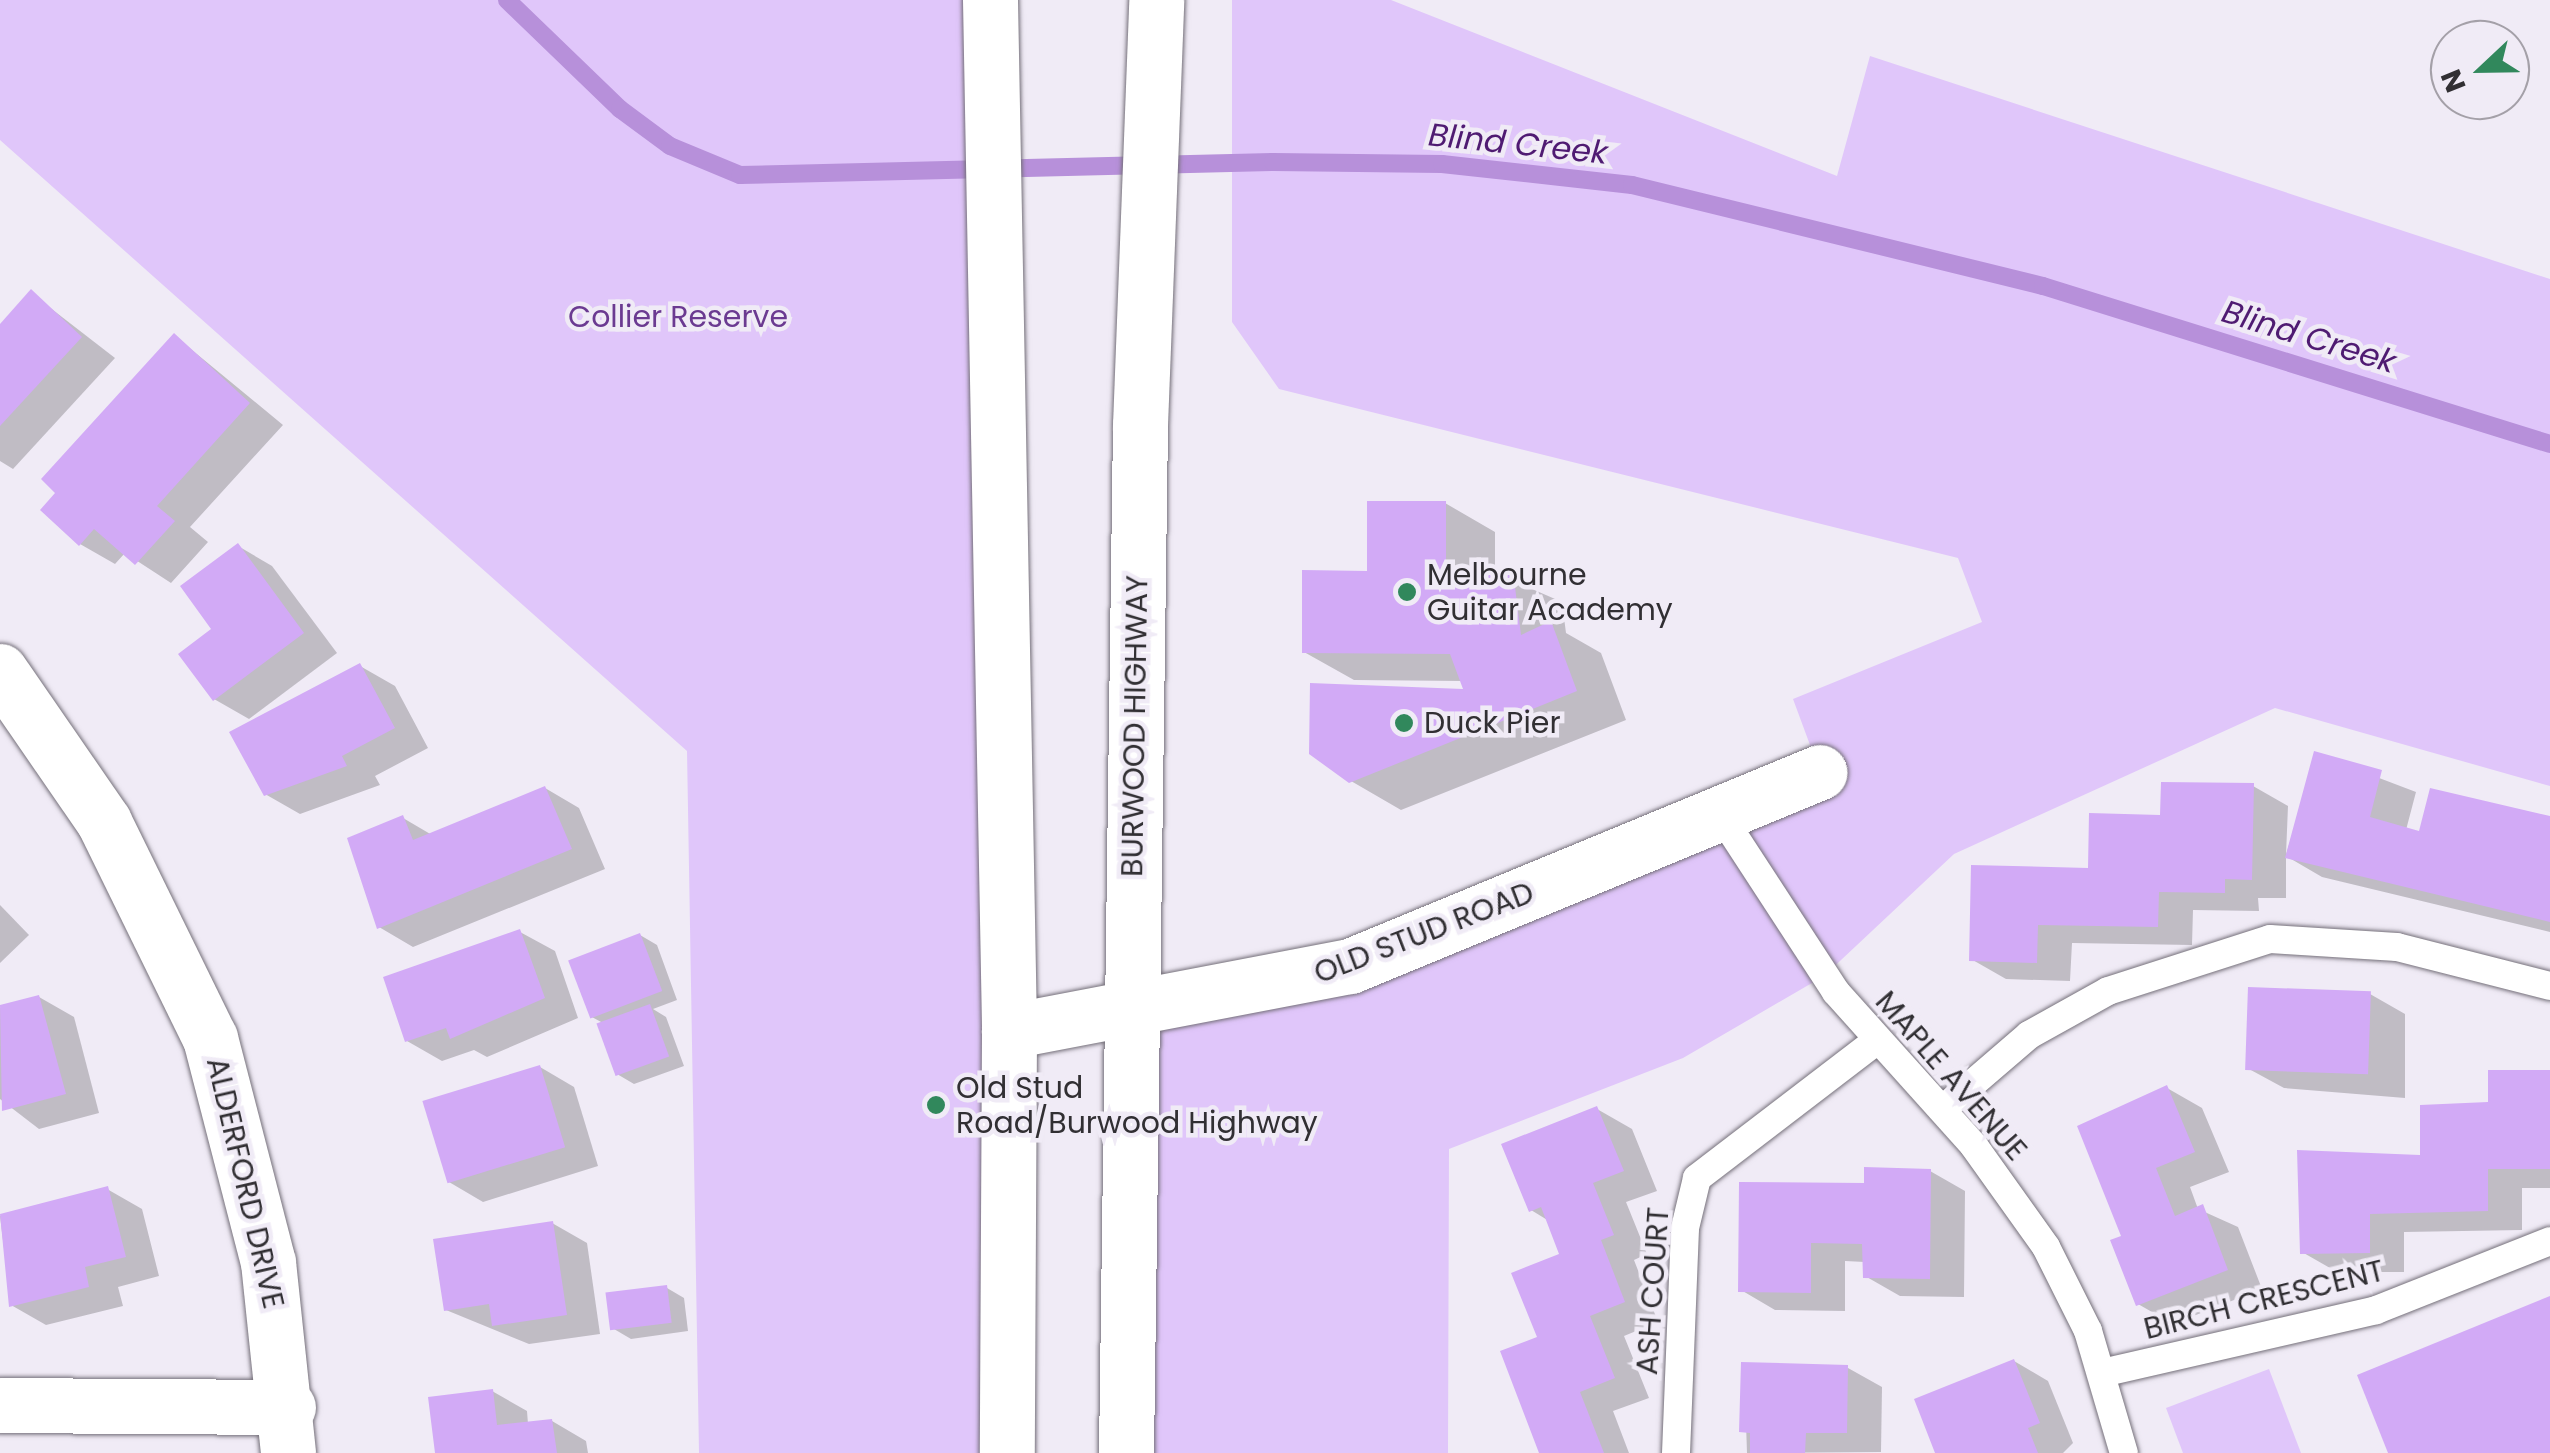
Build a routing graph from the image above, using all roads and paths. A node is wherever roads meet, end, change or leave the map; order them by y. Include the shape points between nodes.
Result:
1 (990, 0) edge
2 (1156, 0) edge
3 (0, 670) edge
4 (1820, 772) dead end
5 (1720, 814) junction
6 (2550, 986) edge
7 (1132, 1012) junction
8 (1009, 1031) junction
9 (1875, 1042) junction
10 (1943, 1109) junction
11 (2550, 1241) edge
12 (2102, 1373) junction
13 (0, 1406) edge
14 (288, 1430) edge
15 (1007, 1453) edge
16 (1126, 1453) edge
17 (1676, 1453) edge
18 (2124, 1453) edge

1 - 8 main road
2 - 7 main road, BURWOOD HIGHWAY
3 - 14 main road, ALDERFORD DRIVE via 104,822 210,1038 264,1244
4 - 5 main road, OLD STUD ROAD
5 - 7 main road, OLD STUD ROAD via 1350,966
5 - 9 lane, MAPLE AVENUE
6 - 10 lane via 2397,947 2270,940 2108,991 2029,1036
7 - 8 main road, OLD STUD ROAD
7 - 16 main road, BURWOOD HIGHWAY
8 - 15 main road
9 - 10 lane, MAPLE AVENUE
9 - 17 lane, ASH COURT via 1697,1178 1684,1228
10 - 12 lane, MAPLE AVENUE via 2046,1248
11 - 12 lane, BIRCH CRESCENT via 2376,1310
12 - 18 lane, MAPLE AVENUE
13 - 14 main road

